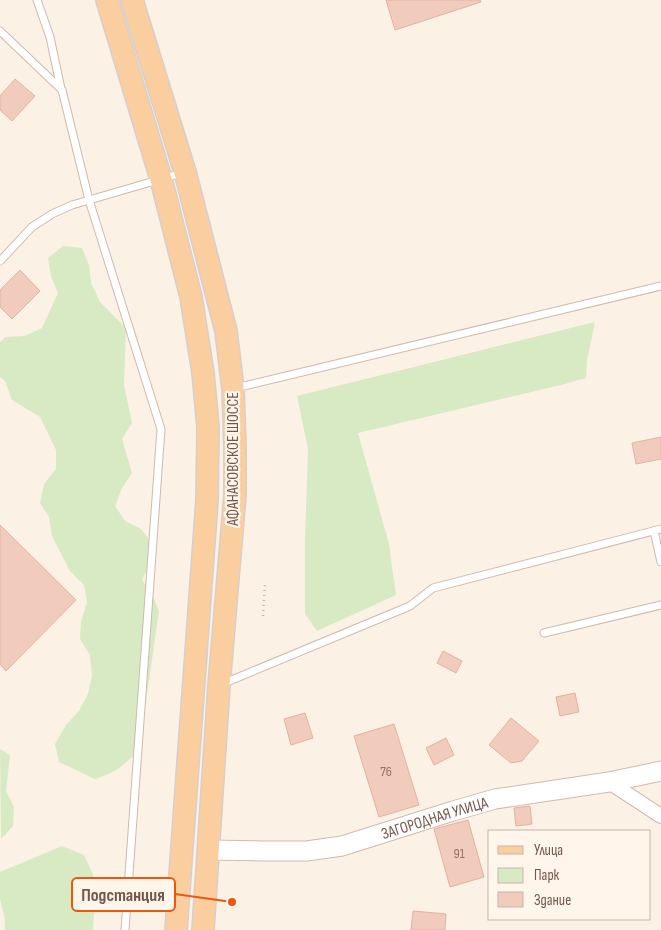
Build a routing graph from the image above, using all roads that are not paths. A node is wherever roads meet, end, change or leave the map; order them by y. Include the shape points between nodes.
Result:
1 (37, 0) edge
2 (107, 0) edge
3 (132, 0) edge
4 (0, 31) edge
5 (62, 90) junction
6 (185, 172) junction
7 (161, 179) junction
8 (89, 200) junction
9 (0, 261) edge
10 (661, 286) edge
11 (234, 388) junction
12 (658, 530) edge
13 (661, 562) edge
14 (661, 605) edge
15 (544, 633) dead end
16 (219, 686) junction
17 (661, 771) edge
18 (609, 782) junction
19 (661, 816) edge
20 (208, 850) junction
21 (125, 930) edge
22 (176, 930) edge
23 (203, 930) edge

1 - 5 lane via 50,37
2 - 7 main road, АФАНАСОВСКОЕ ШОССЕ
3 - 6 main road, АФАНАСОВСКОЕ ШОССЕ
4 - 5 lane
5 - 8 lane
6 - 7 lane
6 - 11 main road, АФАНАСОВСКОЕ ШОССЕ via 226,331
7 - 8 lane
7 - 22 main road, АФАНАСОВСКОЕ ШОССЕ via 191,298 208,427 207,500
8 - 9 lane via 52,214 32,227
8 - 21 lane via 161,429
10 - 11 lane
11 - 16 main road, АФАНАСОВСКОЕ ШОССЕ via 235,496
12 - 13 lane
12 - 16 lane via 432,588 410,606
14 - 15 lane
16 - 20 main road, АФАНАСОВСКОЕ ШОССЕ
17 - 18 street, ЗАГОРОДНАЯ УЛИЦА
18 - 19 street
18 - 20 street, ЗАГОРОДНАЯ УЛИЦА via 495,799 342,846 298,851
20 - 23 main road, АФАНАСОВСКОЕ ШОССЕ

